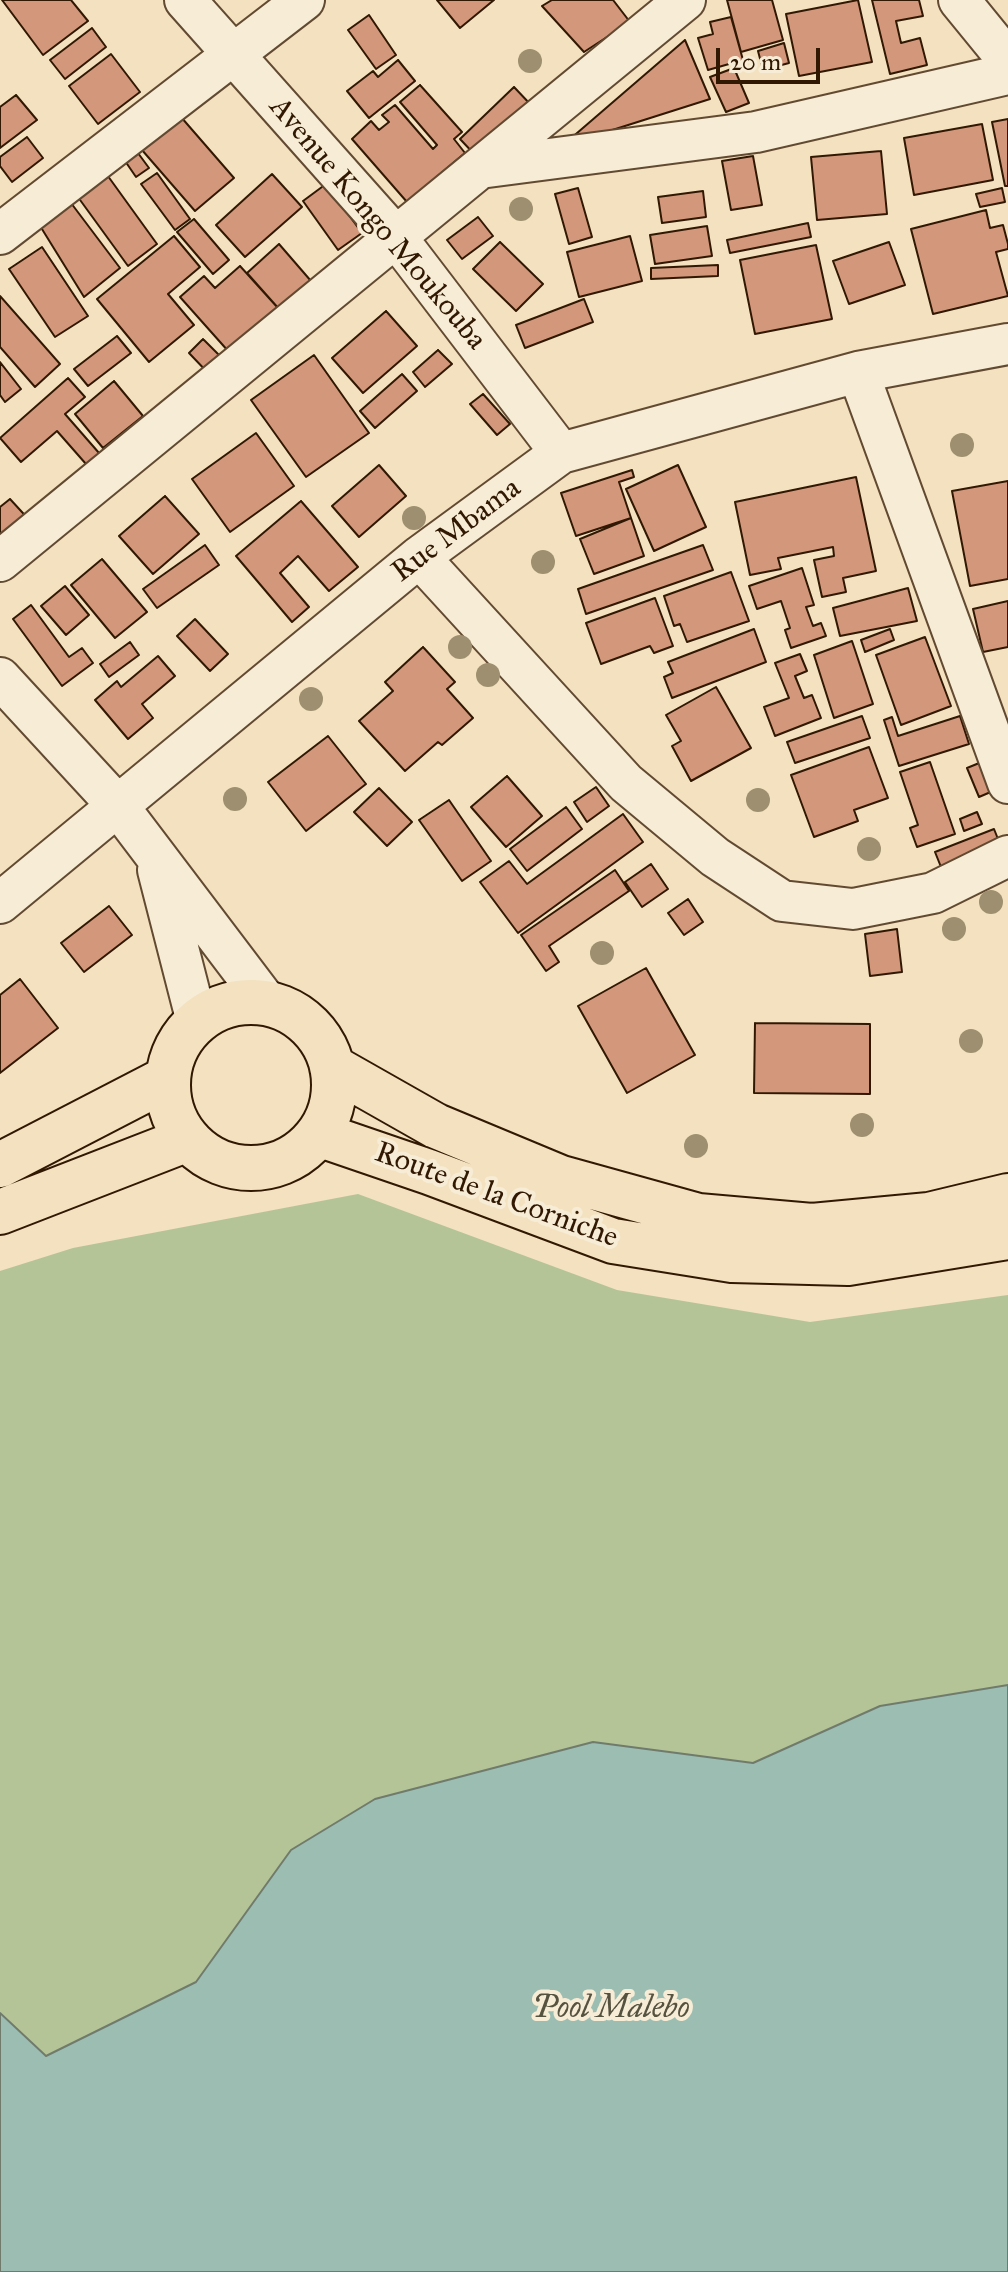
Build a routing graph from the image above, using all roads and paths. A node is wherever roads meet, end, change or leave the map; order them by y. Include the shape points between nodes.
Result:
1 (185, 0) edge
2 (304, 0) edge
3 (685, 0) edge
4 (959, 0) edge
5 (235, 54) junction
6 (1006, 55) edge
7 (480, 168) junction
8 (0, 234) edge
9 (396, 237) junction
10 (1008, 344) edge
11 (858, 372) junction
12 (561, 453) junction
13 (419, 557) junction
14 (0, 561) edge
15 (0, 678) edge
16 (1008, 783) edge
17 (118, 806) junction
18 (155, 854) junction
19 (1008, 856) edge
20 (0, 903) edge
21 (268, 1004) junction
22 (197, 1022) junction
23 (332, 1067) junction
24 (168, 1078) junction
25 (318, 1134) junction
26 (188, 1139) junction
27 (0, 1165) edge
28 (1008, 1196) edge
29 (0, 1212) edge
30 (1008, 1237) edge

1 - 5 street, Avenue Kongo Moukouba
2 - 5 street
3 - 7 street
4 - 6 street
5 - 8 street
5 - 9 street, Avenue Kongo Moukouba
6 - 7 street via 756,132
7 - 9 street
9 - 12 street, Avenue Kongo Moukouba
9 - 14 street
10 - 11 street, Rue Mbama
11 - 12 street, Rue Mbama
11 - 16 street
12 - 13 street, Rue Mbama
13 - 17 street, Rue Mbama
13 - 19 street via 626,783 715,857 782,901 853,909 933,893
15 - 17 street
17 - 18 street
17 - 20 street, Rue Mbama
18 - 21 street
18 - 22 street
21 - 22 main road via 243,1002
21 - 23 main road via 297,1016 320,1038
22 - 24 main road via 172,1057
23 - 25 main road via 330,1113
23 - 28 main road, Route de la Corniche via 436,1126 561,1178 698,1216 812,1226 929,1215
24 - 26 main road via 171,1110
24 - 27 main road
25 - 26 main road via 297,1155 269,1167 239,1168 211,1158
25 - 30 main road, Route de la Corniche via 613,1241 732,1260 848,1263
26 - 29 main road

